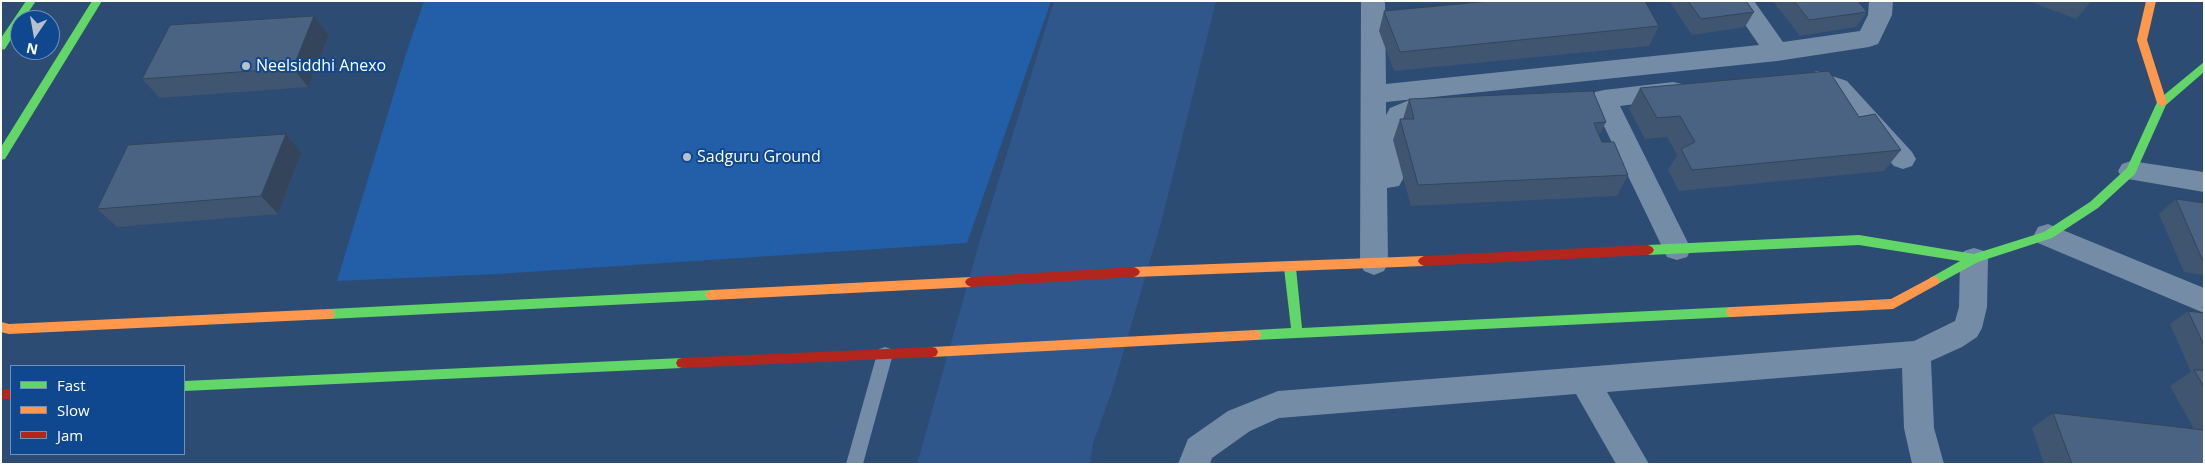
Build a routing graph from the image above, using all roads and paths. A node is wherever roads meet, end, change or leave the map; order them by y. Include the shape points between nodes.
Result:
1 (31, 1) edge
2 (97, 1) edge
3 (1373, 1) edge
4 (1741, 1) edge
5 (1881, 1) edge
6 (2151, 1) edge
7 (1, 46) edge
8 (1777, 52) junction
9 (2204, 66) edge
10 (1795, 78) edge
11 (1700, 88) edge
12 (1375, 94) junction
13 (2162, 103) junction
14 (1508, 104) edge
15 (1, 156) edge
16 (1903, 159) dead end
17 (2131, 171) junction
18 (1390, 179) dead end
19 (2204, 182) edge
20 (2048, 235) junction
21 (1677, 249) junction
22 (1974, 259) junction
23 (1374, 263) junction
24 (1290, 268) junction
25 (2204, 301) edge
26 (1, 327) edge
27 (1297, 332) junction
28 (884, 354) junction
29 (1916, 354) junction
30 (1584, 380) junction
31 (185, 386) edge
32 (854, 464) edge
33 (1194, 464) edge
34 (1633, 464) edge
35 (1928, 464) edge

1 - 7 street
2 - 15 street
3 - 12 street
4 - 8 street
5 - 8 street via 1880,15 1869,38
6 - 13 street via 2142,40
8 - 12 street
9 - 13 street
10 - 16 street via 1838,88
11 - 21 street via 1594,99
12 - 23 street
13 - 17 street
14 - 18 street via 1412,109 1399,115 1390,133
17 - 19 street
17 - 20 street via 2094,204
20 - 22 street
20 - 25 street
21 - 22 street via 1859,240
21 - 23 street
22 - 27 street via 1893,304
22 - 29 street via 1973,307 1967,328
23 - 24 street
24 - 26 street via 1186,269 920,285
24 - 27 street
27 - 28 street
28 - 31 street
28 - 32 lane
29 - 30 street
29 - 35 street via 1920,428
30 - 33 street via 1278,405 1239,421 1199,449
30 - 34 street

